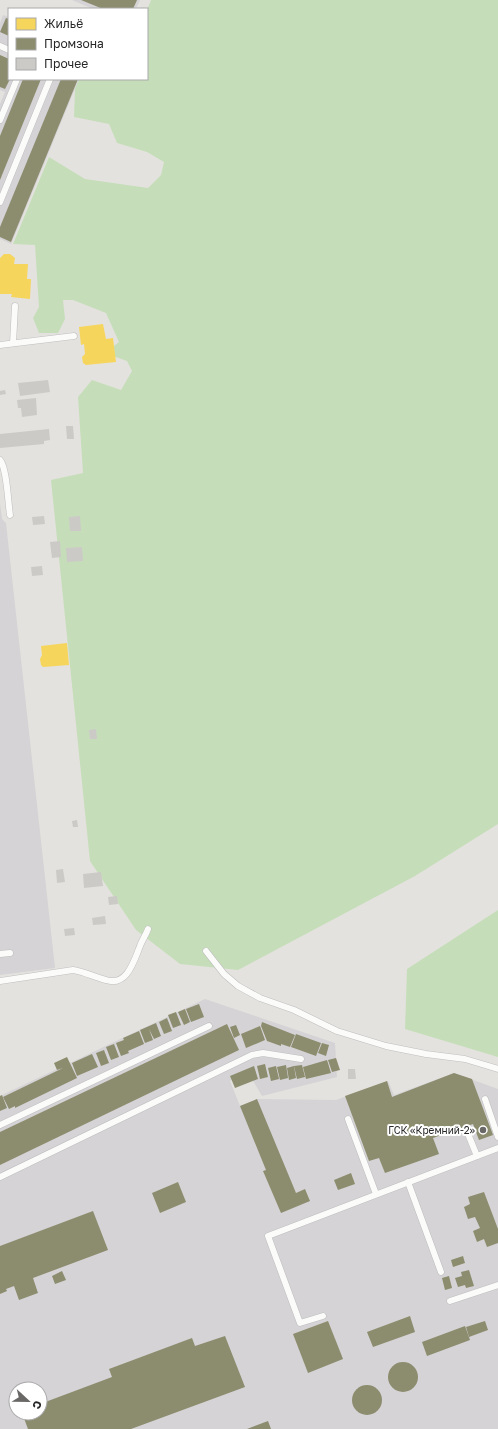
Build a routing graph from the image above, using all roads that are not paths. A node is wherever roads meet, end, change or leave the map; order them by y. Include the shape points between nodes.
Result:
1 (17, 80) edge
2 (50, 80) edge
3 (0, 120) edge
4 (0, 202) edge
5 (15, 306) dead end
6 (74, 336) dead end
7 (13, 343) junction
8 (0, 344) edge
9 (0, 460) edge
10 (10, 515) dead end
11 (148, 929) dead end
12 (206, 951) dead end
13 (0, 954) edge
14 (10, 954) dead end
15 (0, 981) edge
16 (209, 1026) dead end
17 (301, 1059) dead end
18 (498, 1069) edge
19 (485, 1099) dead end
20 (348, 1119) dead end
21 (0, 1125) edge
22 (466, 1129) dead end
23 (498, 1137) edge
24 (498, 1148) edge
25 (477, 1156) junction
26 (0, 1177) edge
27 (408, 1182) junction
28 (376, 1194) junction
29 (441, 1272) dead end
30 (498, 1285) edge
31 (450, 1301) dead end
32 (323, 1316) dead end

1 - 3 lane
2 - 4 lane
5 - 7 lane
6 - 7 lane
7 - 8 lane
9 - 10 lane via 5,471
11 - 15 lane via 140,944 134,965 122,979 113,982 73,970
12 - 18 lane via 224,974 238,986 337,1031 386,1046 465,1059
13 - 14 lane
16 - 21 lane
17 - 26 lane via 263,1053 252,1055
19 - 23 lane
20 - 28 lane
22 - 25 lane
24 - 25 lane
25 - 27 lane
27 - 28 lane
27 - 29 lane
28 - 32 lane via 268,1236 300,1323
30 - 31 lane

